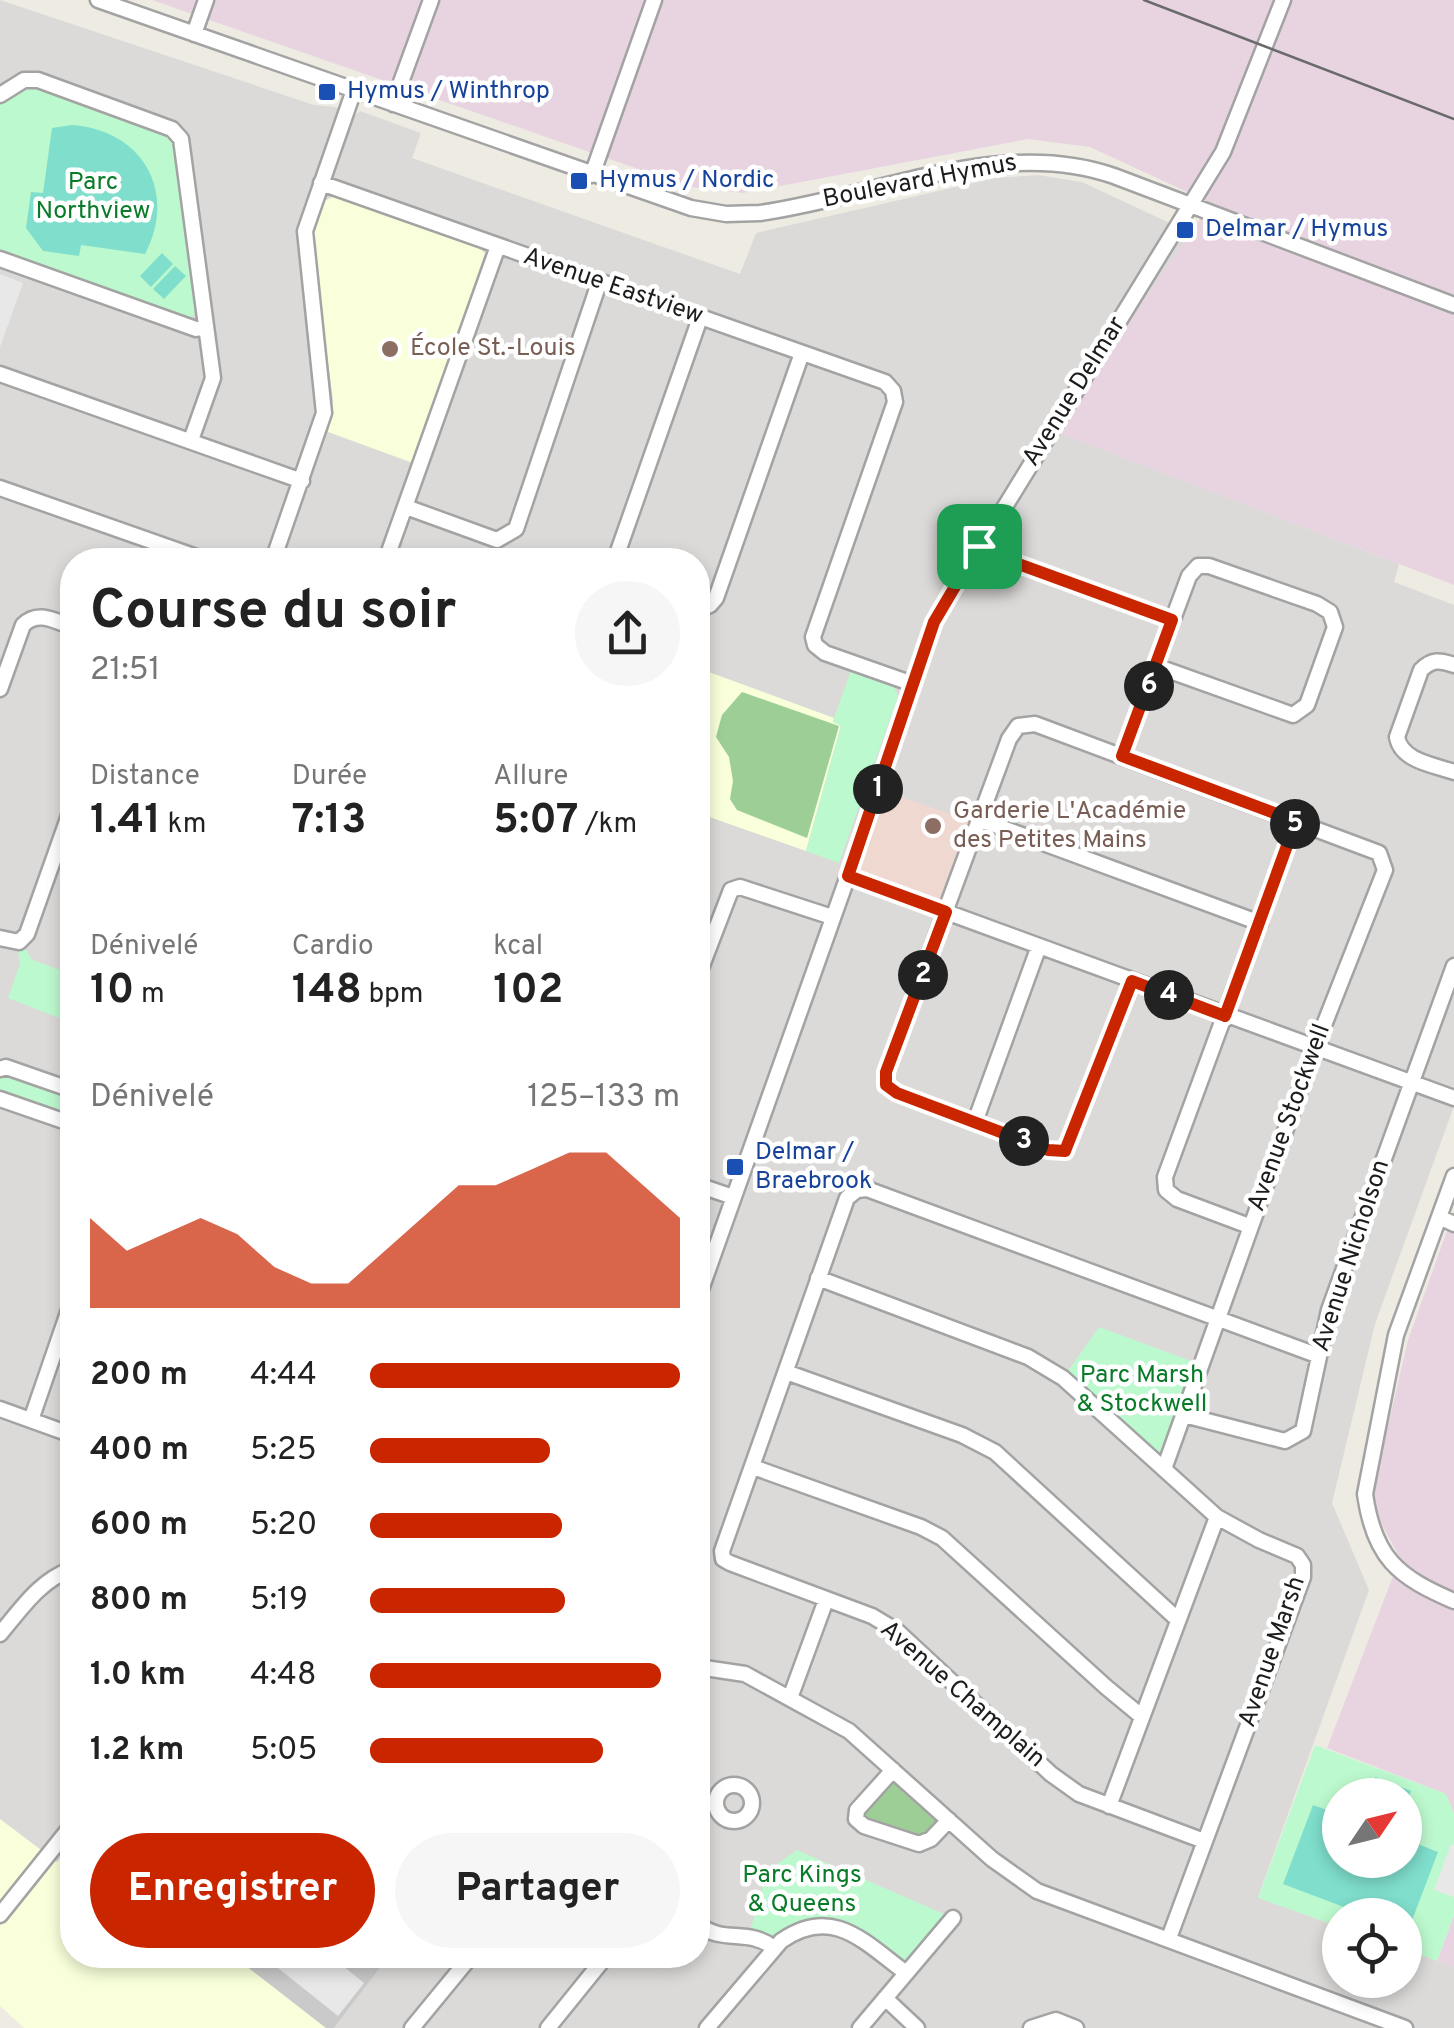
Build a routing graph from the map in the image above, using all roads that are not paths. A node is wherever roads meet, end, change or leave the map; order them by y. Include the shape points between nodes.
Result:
1 (98, 0) edge
2 (206, 0) edge
3 (431, 0) edge
4 (654, 0) edge
5 (1283, 0) edge
6 (194, 34) junction
7 (354, 90) junction
8 (0, 95) edge
9 (393, 104) junction
10 (592, 175) junction
11 (321, 183) junction
12 (1190, 204) junction
13 (498, 246) junction
14 (0, 259) edge
15 (599, 283) junction
16 (1454, 306) edge
17 (700, 318) junction
18 (206, 327) junction
19 (802, 353) junction
20 (0, 374) edge
21 (191, 440) junction
22 (302, 481) junction
23 (0, 488) edge
24 (406, 507) junction
25 (979, 546) junction
26 (171, 548) edge
27 (279, 548) edge
28 (391, 548) edge
29 (619, 548) edge
30 (710, 606) edge
31 (1172, 620) junction
32 (60, 623) edge
33 (1454, 665) edge
34 (1156, 666) junction
35 (914, 684) junction
36 (0, 689) edge
37 (1122, 756) junction
38 (1454, 772) edge
39 (981, 820) junction
40 (1296, 821) junction
41 (60, 861) edge
42 (848, 876) junction
43 (946, 912) junction
44 (832, 918) junction
45 (1260, 922) junction
46 (0, 938) edge
47 (710, 945) edge
48 (1039, 946) junction
49 (1454, 966) edge
50 (1132, 981) junction
51 (1225, 1016) junction
52 (1315, 1048) junction
53 (0, 1069) edge
54 (1411, 1083) junction
55 (60, 1086) edge
56 (1454, 1098) edge
57 (0, 1099) edge
58 (60, 1120) edge
59 (974, 1122) junction
60 (1454, 1176) edge
61 (710, 1189) edge
62 (733, 1197) junction
63 (1439, 1217) junction
64 (1454, 1224) edge
65 (1249, 1226) junction
66 (710, 1263) edge
67 (818, 1278) junction
68 (1218, 1320) junction
69 (60, 1336) edge
70 (1319, 1356) junction
71 (786, 1372) junction
72 (0, 1410) edge
73 (1184, 1415) junction
74 (31, 1420) junction
75 (60, 1431) edge
76 (754, 1466) junction
77 (1164, 1468) junction
78 (1218, 1517) junction
79 (60, 1574) edge
80 (826, 1600) junction
81 (1454, 1601) edge
82 (1177, 1619) junction
83 (0, 1634) edge
84 (710, 1669) edge
85 (790, 1698) junction
86 (1141, 1716) junction
87 (893, 1770) junction
88 (710, 1799) edge
89 (717, 1800) dead end
90 (1109, 1806) junction
91 (948, 1820) junction
92 (60, 1840) edge
93 (1204, 1842) junction
94 (0, 1914) edge
95 (953, 1918) dead end
96 (710, 1931) edge
97 (1169, 1938) junction
98 (774, 1948) junction
99 (461, 1968) edge
100 (596, 1968) edge
101 (906, 1973) junction
102 (885, 1998) junction
103 (412, 2028) edge
104 (548, 2028) edge
105 (707, 2028) edge
106 (860, 2028) edge
107 (917, 2028) edge
108 (1031, 2028) edge
109 (1076, 2028) edge
110 (1405, 2028) edge

1 - 6 street, Boulevard Hymus
2 - 6 street
3 - 9 street
4 - 10 street
5 - 12 street, Avenue Delmar via 1226,145
6 - 7 street, Boulevard Hymus
7 - 9 street, Boulevard Hymus
7 - 11 street
8 - 18 street via 24,80 38,80 177,132
9 - 10 street, Boulevard Hymus
10 - 12 street, Boulevard Hymus via 691,208 744,214 995,164 1048,160 1091,168
11 - 13 street, Avenue Eastview
11 - 22 street via 304,248 324,413
12 - 16 street, Boulevard Hymus
12 - 25 street, Avenue Delmar
13 - 15 street, Avenue Eastview
13 - 24 street
14 - 18 street via 196,330
15 - 17 street, Avenue Eastview
15 - 24 street via 516,529 498,540
17 - 19 street, Avenue Eastview
17 - 29 street
18 - 21 street via 214,378
19 - 30 street
19 - 35 street, Avenue Eastview via 885,382 895,402 815,644
20 - 21 street
21 - 22 street
22 - 27 street
23 - 26 street
24 - 28 street
25 - 31 street
25 - 35 street, Avenue Delmar via 934,622
31 - 34 street
31 - 34 street via 1189,576 1209,566 1317,604 1330,612 1334,628 1307,705 1293,715
32 - 36 street via 29,618
33 - 38 street via 1441,660 1421,670 1397,738 1405,754
34 - 37 street
35 - 42 street, Avenue Delmar
37 - 39 street, Avenue Stockwell via 1035,724 1018,726
37 - 40 street, Avenue Stockwell
39 - 43 street
39 - 45 street
40 - 45 street
40 - 52 street, Avenue Stockwell via 1379,853 1385,870
41 - 46 street via 27,934 19,942
42 - 43 street
42 - 44 street, Avenue Delmar
43 - 48 street
43 - 59 street via 886,1085
44 - 47 street via 740,888 731,890
44 - 62 street, Avenue Delmar
45 - 51 street
48 - 50 street
48 - 59 street
49 - 54 street, Avenue Nicholson
50 - 51 street
50 - 59 street via 1065,1151
51 - 52 street
51 - 65 street via 1165,1177 1166,1190
52 - 54 street
52 - 65 street, Avenue Stockwell
53 - 55 street
54 - 56 street
54 - 70 street, Avenue Nicholson
57 - 58 street
60 - 63 street
61 - 62 street
62 - 66 street, Avenue Delmar
63 - 64 street
63 - 81 street via 1396,1336 1365,1494 1368,1517 1393,1565 1415,1584
65 - 68 street, Avenue Stockwell
67 - 68 street via 846,1198 867,1189
67 - 71 street
67 - 77 street, Avenue Marsh via 1028,1356 1063,1378
68 - 70 street
68 - 73 street, Avenue Stockwell
69 - 74 street
70 - 73 street, Avenue Nicholson via 1297,1438 1285,1441
71 - 76 street
71 - 82 street via 995,1452
72 - 74 street
73 - 77 street, Avenue Stockwell
74 - 75 street
76 - 80 street, Avenue Champlain via 724,1559
76 - 86 street via 942,1538
77 - 78 street, Avenue Marsh
78 - 82 street
78 - 93 street, Avenue Marsh via 1297,1556 1303,1577
79 - 83 street
80 - 85 street
80 - 90 street, Avenue Champlain via 897,1631 1051,1774
82 - 86 street
84 - 85 street via 744,1674
85 - 87 street via 849,1731
86 - 90 street
87 - 91 street
87 - 91 street via 856,1819 919,1844
88 - 89 street
90 - 93 street, Avenue Champlain
91 - 97 street via 1036,1891
92 - 94 street
93 - 97 street, Avenue Marsh
95 - 101 street
96 - 98 street via 749,1935
97 - 110 street
98 - 101 street via 796,1930 834,1926
98 - 105 street
99 - 103 street
100 - 104 street
101 - 102 street
102 - 106 street
102 - 107 street
108 - 109 street via 1056,2020

